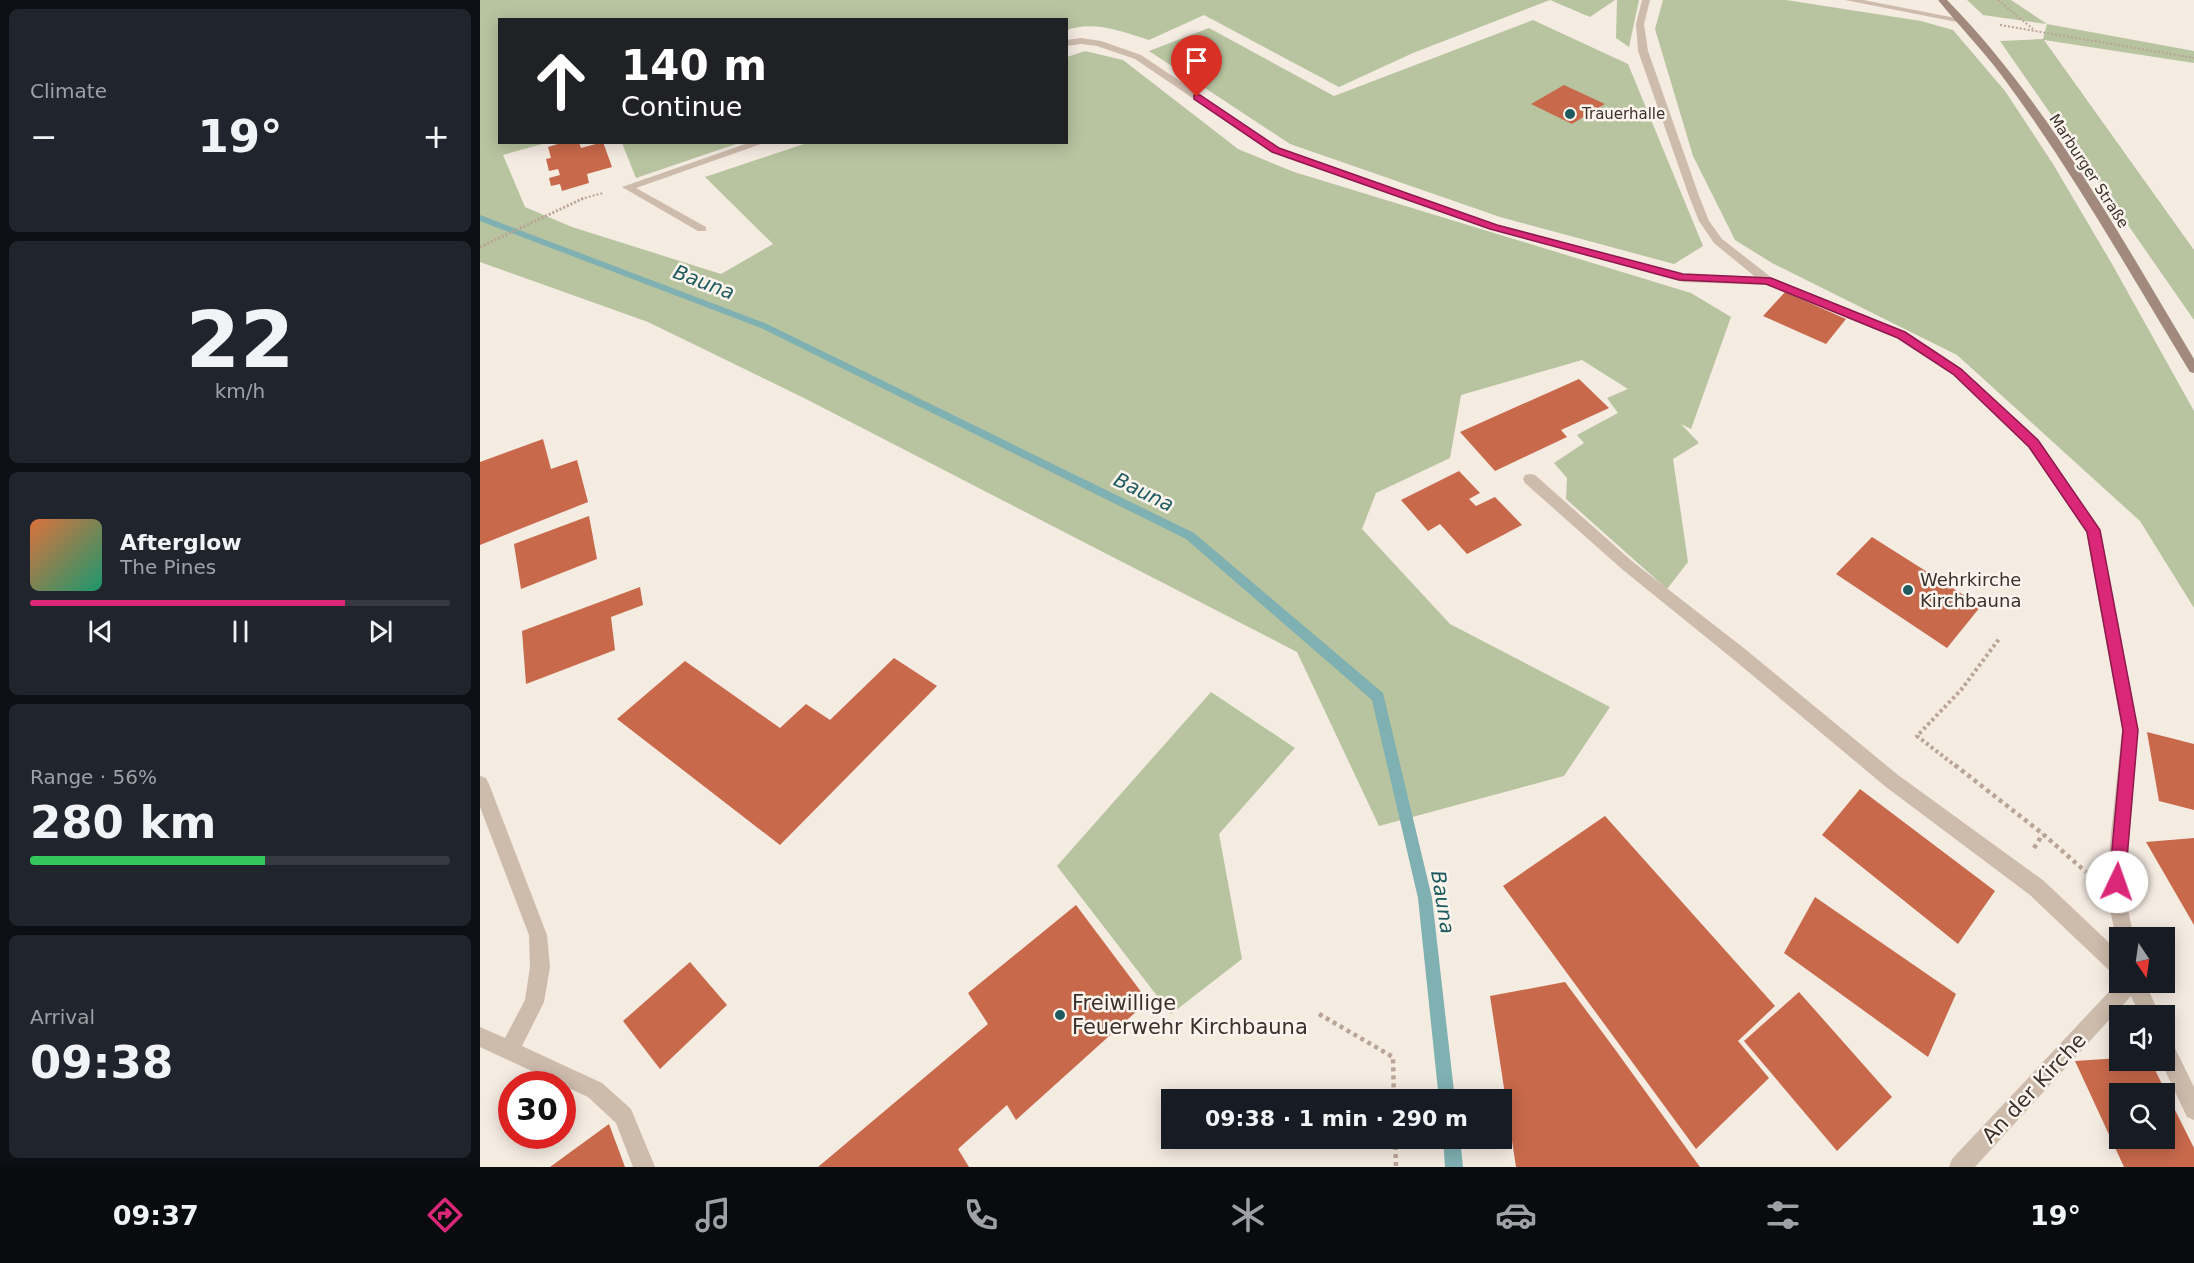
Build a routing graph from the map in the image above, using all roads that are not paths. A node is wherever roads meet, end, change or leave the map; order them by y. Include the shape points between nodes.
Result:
1 (1646, 0) edge
2 (1849, 0) edge
3 (1942, 0) edge
4 (1962, 20) junction
5 (1068, 43) edge
6 (756, 144) edge
7 (702, 229) dead end
8 (1768, 281) junction
9 (2194, 369) edge
10 (1530, 479) dead end
11 (480, 784) edge
12 (2123, 927) edge
13 (2109, 957) edge
14 (2123, 993) edge
15 (480, 1037) edge
16 (509, 1051) junction
17 (2175, 1070) edge
18 (2194, 1110) edge
19 (644, 1167) edge
20 (1960, 1167) edge

1 - 8 street via 1640,24 1643,51 1704,221 1718,241
2 - 4 street
3 - 4 street, Marburger Straße
4 - 9 street, Marburger Straße via 2013,83 2068,163
5 - 8 street via 1098,43 1137,57 1276,150 1493,227 1683,278
6 - 7 street via 627,187
8 - 12 street via 1902,335 1957,371 2033,443 2093,530 2130,730 2117,863 2117,900
10 - 13 street via 1628,566 1892,781 2037,888
11 - 16 street via 538,935 540,967 534,1002
14 - 20 street, An der Kirche
15 - 16 street
16 - 19 street via 595,1090 624,1116
17 - 18 street

